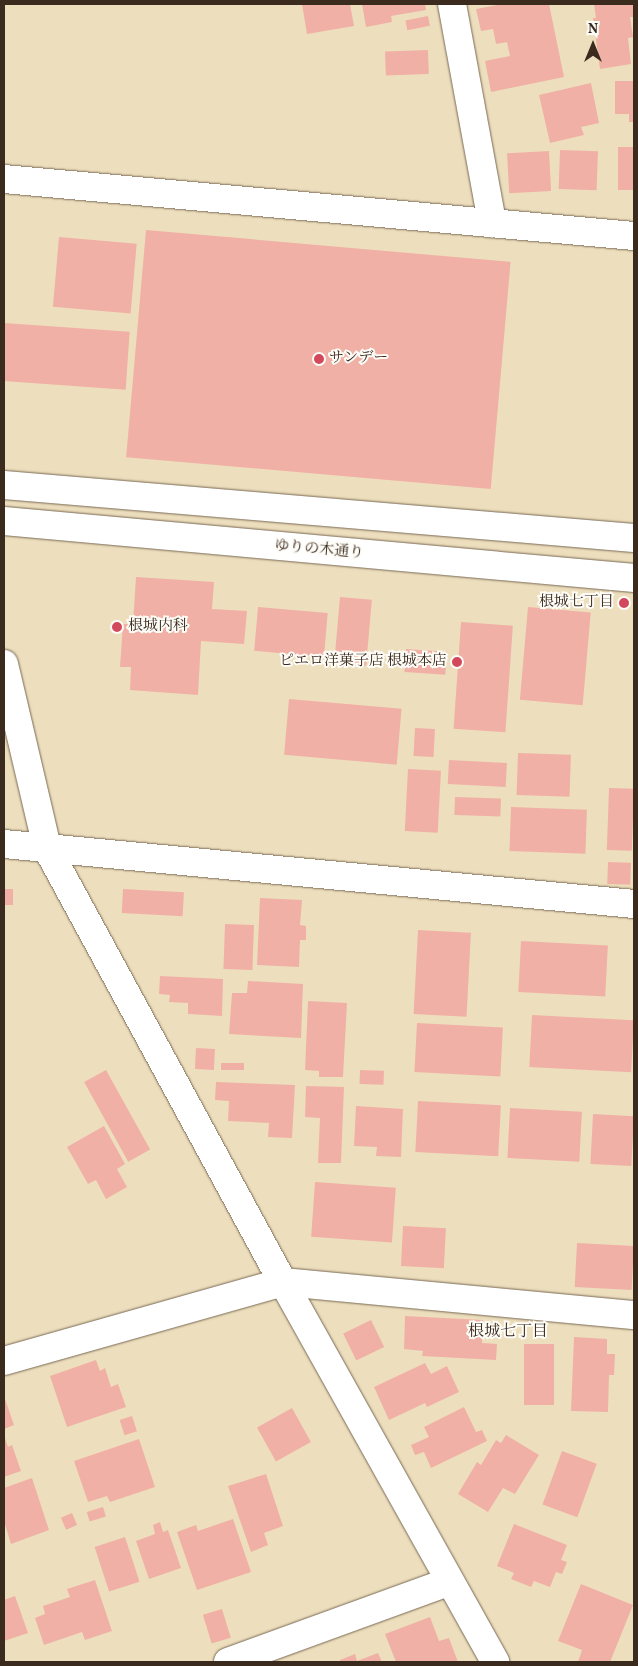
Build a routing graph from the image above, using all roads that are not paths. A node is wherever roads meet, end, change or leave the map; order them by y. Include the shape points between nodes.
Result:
1 (452, 4) edge
2 (4, 179) edge
3 (492, 223) junction
4 (634, 236) edge
5 (4, 485) edge
6 (4, 521) edge
7 (634, 538) edge
8 (634, 578) edge
9 (4, 664) edge
10 (4, 844) edge
11 (47, 848) junction
12 (634, 904) edge
13 (282, 1282) junction
14 (634, 1315) edge
15 (4, 1361) edge
16 (450, 1581) junction
17 (228, 1662) edge
18 (496, 1662) edge

1 - 3 street
2 - 3 street
3 - 4 street
5 - 7 street
6 - 8 street, ゆりの木通り
9 - 11 street
10 - 11 street
11 - 12 street
11 - 13 street
13 - 14 street
13 - 15 street
13 - 16 street
16 - 17 street
16 - 18 street

